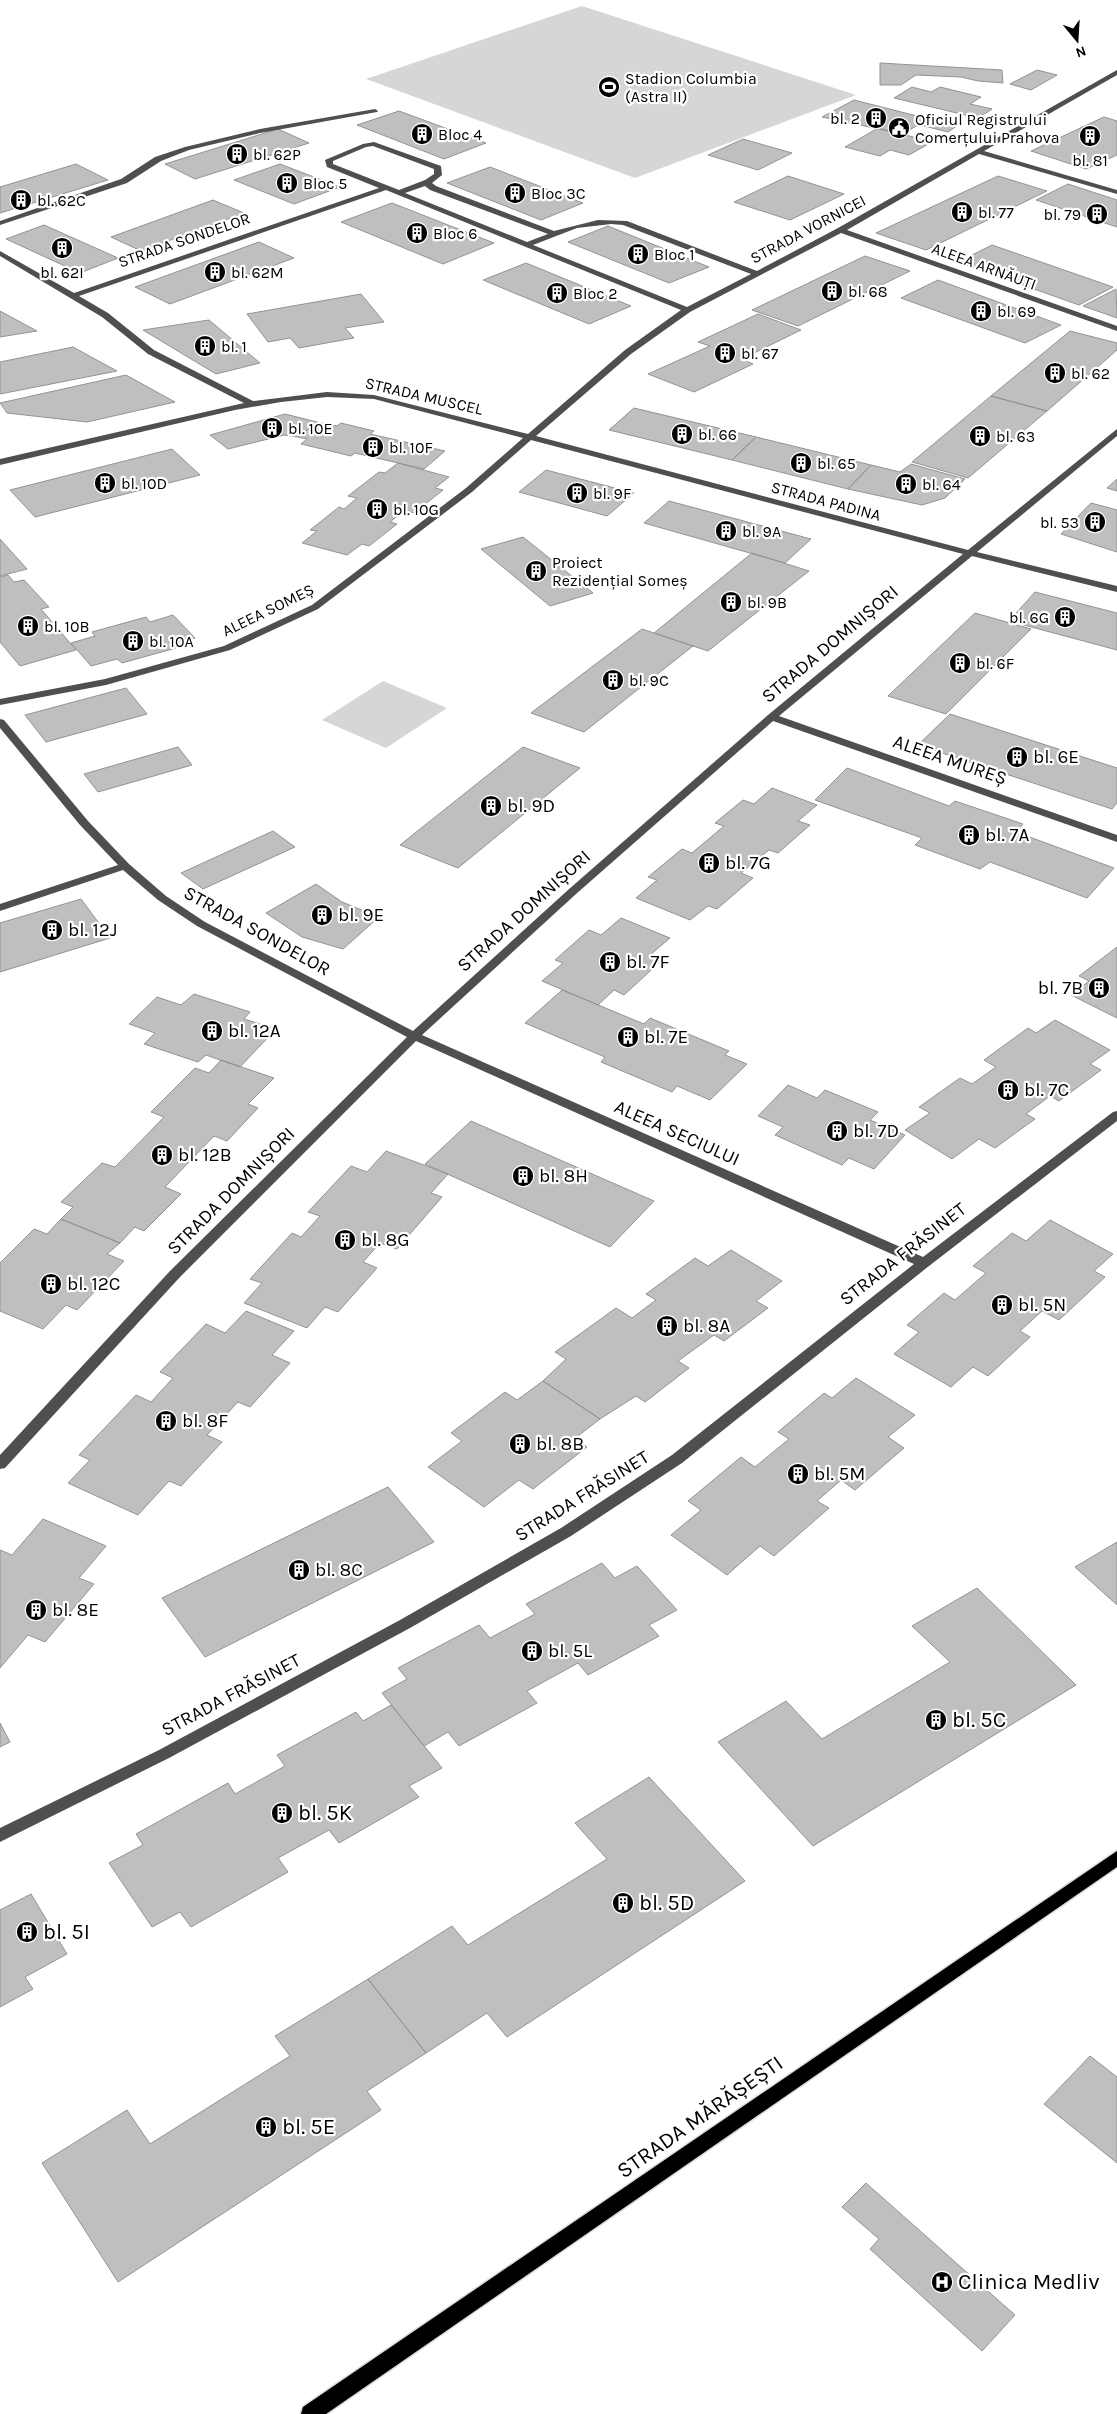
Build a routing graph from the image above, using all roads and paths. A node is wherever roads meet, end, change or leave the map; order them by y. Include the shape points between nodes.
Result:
1 (1117, 72) edge
2 (376, 111) dead end
3 (979, 152) junction
4 (428, 182) junction
5 (385, 188) junction
6 (1117, 192) edge
7 (399, 193) junction
8 (0, 223) edge
9 (841, 230) junction
10 (555, 234) junction
11 (526, 245) junction
12 (0, 253) edge
13 (756, 273) junction
14 (73, 296) junction
15 (687, 310) junction
16 (1117, 329) edge
17 (252, 404) junction
18 (1117, 432) edge
19 (529, 436) junction
20 (0, 462) edge
21 (967, 554) junction
22 (1117, 589) edge
23 (0, 702) edge
24 (772, 717) junction
25 (0, 722) edge
26 (1117, 839) edge
27 (125, 866) junction
28 (0, 908) edge
29 (414, 1036) junction
30 (1117, 1116) edge
31 (924, 1263) junction
32 (0, 1464) edge
33 (5, 1832) edge
34 (1117, 1858) edge
35 (310, 2414) edge

1 - 3 street, STRADA VORNICEI
2 - 8 street via 260,131 187,148 158,159 124,181
3 - 6 street
3 - 9 street, STRADA VORNICEI
4 - 5 street via 438,175 438,168 374,144 329,160 330,165
4 - 7 street
4 - 10 street via 433,188
5 - 7 street
5 - 14 street, STRADA SONDELOR
7 - 11 street
9 - 13 street, STRADA VORNICEI
9 - 16 street, ALEEA ARNĂUȚI
10 - 11 street
10 - 13 street via 596,220 624,223
11 - 15 street
12 - 14 street
13 - 15 street, STRADA VORNICEI
14 - 17 street via 105,315 150,352
15 - 19 street, STRADA VORNICEI via 628,352
17 - 19 street, STRADA MUSCEL via 300,396 352,395
17 - 20 street, STRADA MUSCEL
18 - 21 street, STRADA DOMNIȘORI
19 - 21 street, STRADA PADINA
19 - 23 street, ALEEA SOMEȘ via 469,490 315,607 226,648 195,658 106,682
21 - 22 street, STRADA PADINA
21 - 24 street, STRADA DOMNIȘORI
24 - 26 street, ALEEA MUREȘ
24 - 29 street, STRADA DOMNIȘORI
25 - 27 street, STRADA SONDELOR via 84,823
27 - 28 street
27 - 29 street, STRADA SONDELOR via 162,898 201,924
29 - 31 street, ALEEA SECIULUI
29 - 32 street, STRADA DOMNIȘORI via 175,1274
30 - 31 street, STRADA FRĂSINET
31 - 33 street, STRADA FRĂSINET via 677,1459 566,1532 380,1638 164,1754
34 - 35 main road, STRADA MĂRĂȘEȘTI

